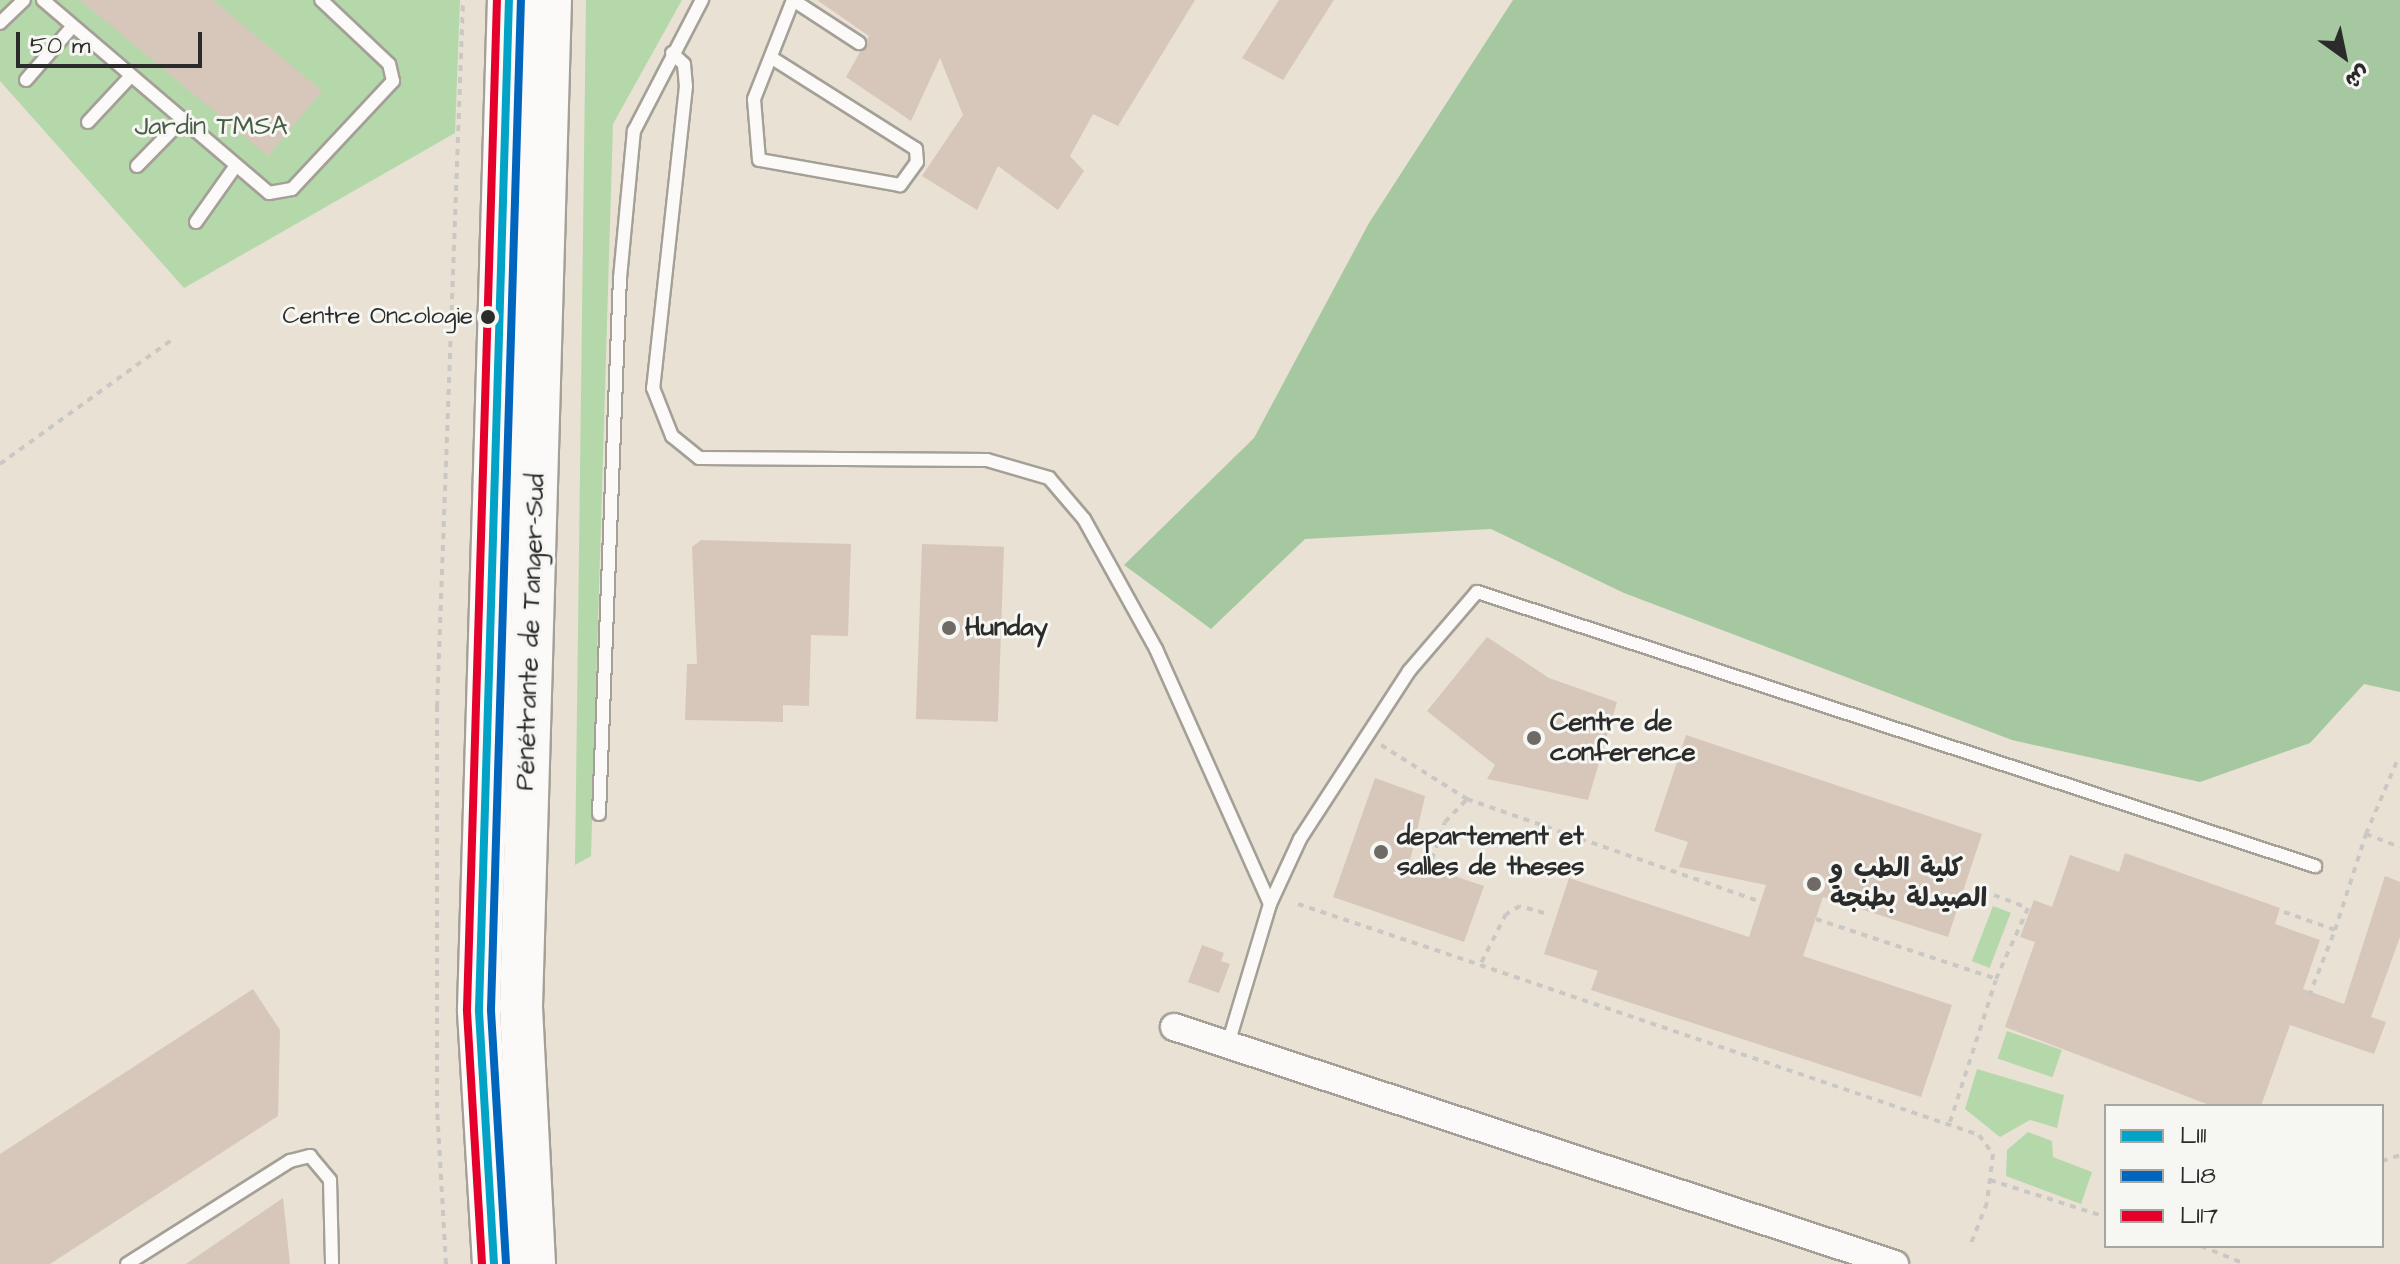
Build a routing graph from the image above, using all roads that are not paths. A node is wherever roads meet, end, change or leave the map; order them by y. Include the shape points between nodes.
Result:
1 (24, 0) edge
2 (43, 0) edge
3 (321, 0) edge
4 (509, 0) edge
5 (550, 0) edge
6 (702, 0) edge
7 (793, 0) edge
8 (0, 23) edge
9 (72, 27) junction
10 (859, 43) dead end
11 (672, 53) junction
12 (772, 58) junction
13 (130, 77) junction
14 (26, 80) dead end
15 (181, 121) junction
16 (88, 122) dead end
17 (137, 166) dead end
18 (235, 167) junction
19 (196, 222) dead end
20 (599, 814) dead end
21 (2315, 866) dead end
22 (1270, 904) junction
23 (1174, 1027) dead end
24 (1228, 1044) junction
25 (127, 1264) edge
26 (332, 1264) edge
27 (494, 1264) edge
28 (534, 1264) edge
29 (1895, 1264) edge

1 - 8 lane
2 - 9 lane
3 - 18 lane via 389,64 393,81 292,189 269,193
4 - 27 highway, Pénétrante de Tanger-Sud via 479,1009
5 - 28 highway, Pénétrante de Tanger-Sud via 521,1006
6 - 11 lane
7 - 10 lane
7 - 12 lane
9 - 13 lane
9 - 14 lane
11 - 20 lane via 643,102 632,146 620,278
11 - 22 lane via 684,64 686,86 653,388 672,436 699,458 987,460 1049,478 1084,519 1156,649
12 - 12 lane via 751,124 759,160 900,185 917,162 916,149
13 - 15 lane
13 - 16 lane
15 - 17 lane
15 - 18 lane
18 - 19 lane
21 - 22 lane via 1477,592 1409,671 1300,839
22 - 24 lane
23 - 24 street
24 - 29 street
25 - 26 lane via 290,1161 310,1156 330,1180

